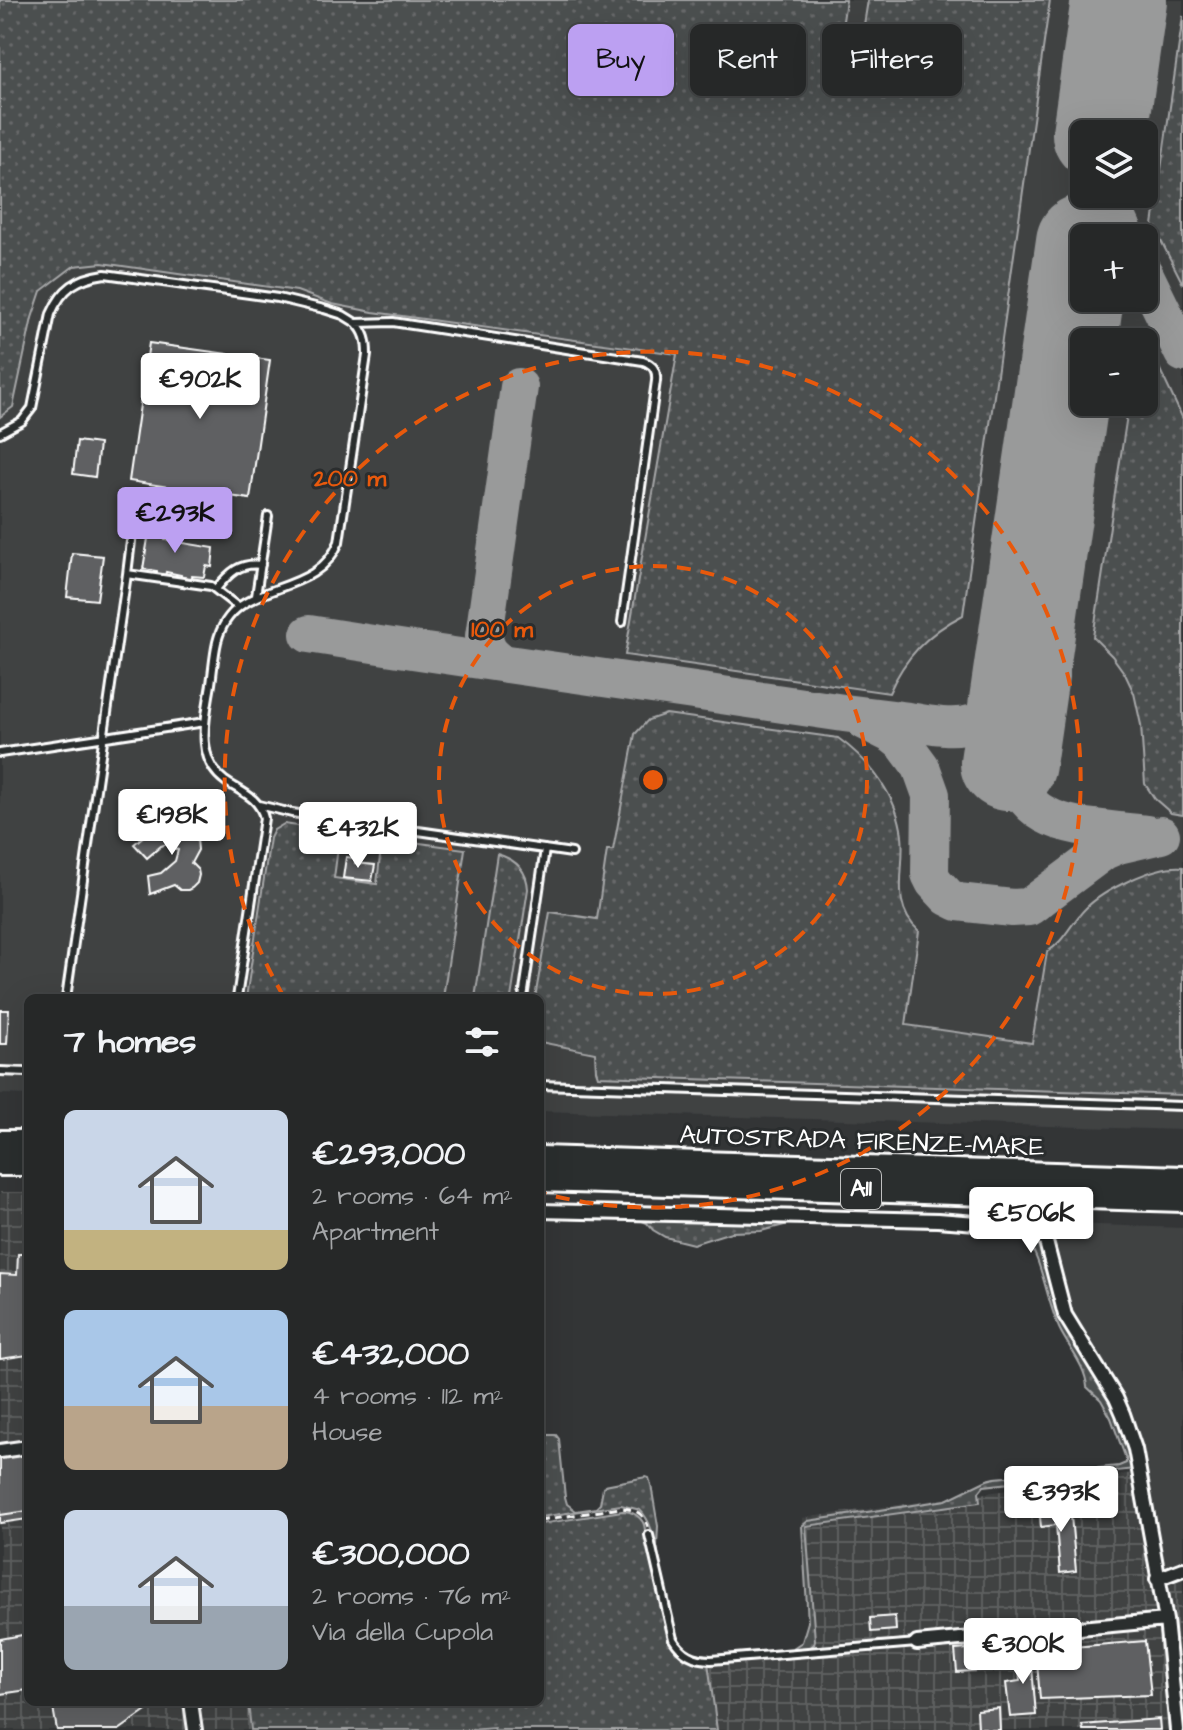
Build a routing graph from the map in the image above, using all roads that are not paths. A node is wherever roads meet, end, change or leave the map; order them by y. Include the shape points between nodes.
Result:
1 (356, 323) junction
2 (0, 433) edge
3 (136, 500) dead end
4 (268, 516) dead end
5 (261, 565) junction
6 (127, 574) junction
7 (216, 589) junction
8 (256, 596) junction
9 (238, 607) junction
10 (622, 622) dead end
11 (205, 722) junction
12 (103, 738) junction
13 (0, 753) edge
14 (259, 805) junction
15 (545, 849) junction
16 (572, 853) dead end
17 (67, 994) edge
18 (238, 994) edge
19 (524, 994) edge
20 (0, 1071) edge
21 (24, 1072) edge
22 (544, 1084) edge
23 (1183, 1106) edge
24 (0, 1143) edge
25 (24, 1143) edge
26 (544, 1159) edge
27 (0, 1163) edge
28 (24, 1163) edge
29 (544, 1179) edge
30 (1183, 1179) edge
31 (1183, 1199) edge
32 (544, 1211) edge
33 (24, 1448) edge
34 (0, 1451) edge
35 (649, 1535) road end
36 (1183, 1569) edge
37 (1157, 1579) junction
38 (1166, 1620) junction
39 (917, 1643) joint
40 (192, 1706) edge
41 (195, 1730) edge
42 (1177, 1730) edge

1 - 2 lane via 278,298 132,277 87,276 64,293 51,314 32,408 22,421
1 - 8 lane via 365,334 367,355 339,542 317,571
1 - 10 lane via 393,322 650,364 657,374
3 - 6 lane
4 - 5 lane
5 - 7 lane via 241,566
5 - 8 lane
6 - 7 lane
6 - 12 lane
7 - 9 lane
8 - 9 lane
9 - 11 lane via 217,643
11 - 12 lane
11 - 14 lane via 204,741 214,769
12 - 13 lane
12 - 17 lane
14 - 15 lane
14 - 18 lane via 263,824
15 - 16 lane
15 - 19 lane
20 - 21 lane
22 - 23 lane
24 - 25 highway
26 - 30 highway, AUTOSTRADA FIRENZE-MARE / A11
27 - 28 highway
29 - 31 highway, AUTOSTRADA FIRENZE-MARE / A11
32 - 37 street via 938,1220 1039,1228 1065,1315 1123,1414 1135,1449
33 - 34 street
35 - 39 lane via 673,1639 687,1655 711,1660
36 - 37 street
37 - 38 street
38 - 39 street
38 - 42 street
40 - 41 street

